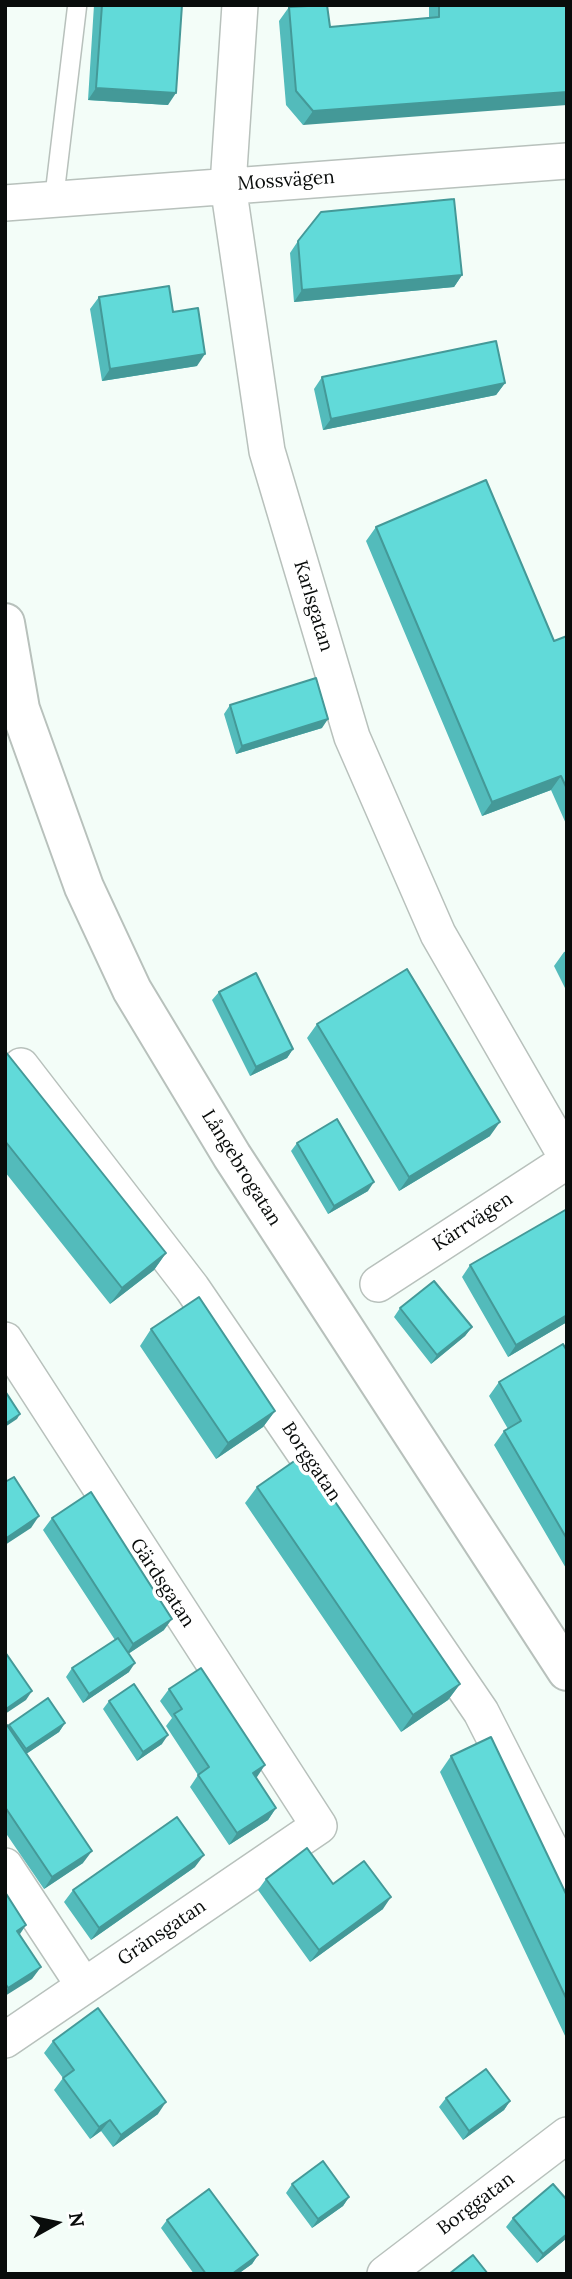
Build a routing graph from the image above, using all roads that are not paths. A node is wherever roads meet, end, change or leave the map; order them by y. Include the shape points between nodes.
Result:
1 (240, 5) edge
2 (77, 7) dead end
3 (567, 161) edge
4 (228, 185) junction
5 (54, 199) junction
6 (5, 203) edge
7 (5, 623) edge
8 (12, 709) edge
9 (21, 1066) edge
10 (567, 1159) edge
11 (378, 1284) dead end
12 (5, 1340) edge
13 (567, 1671) edge
14 (319, 1826) joint
15 (5, 1866) edge
16 (567, 1881) edge
17 (84, 1986) junction
18 (5, 2040) edge
19 (567, 2135) edge
20 (385, 2274) edge

1 - 4 street, Karlsgatan
2 - 5 lane
3 - 4 street, Mossvägen
4 - 5 street, Mossvägen
4 - 10 street, Karlsgatan via 267,451 352,737 438,934
5 - 6 street, Mossvägen
7 - 8 main road, Långebrogatan
8 - 13 main road, Långebrogatan via 84,887 132,990 232,1156
9 - 16 street, Borggatan via 192,1288 473,1700
10 - 11 street, Kärrvägen
12 - 14 street, Gärdsgatan
14 - 17 street, Gränsgatan
15 - 17 street
17 - 18 street, Gränsgatan
19 - 20 street, Borggatan

